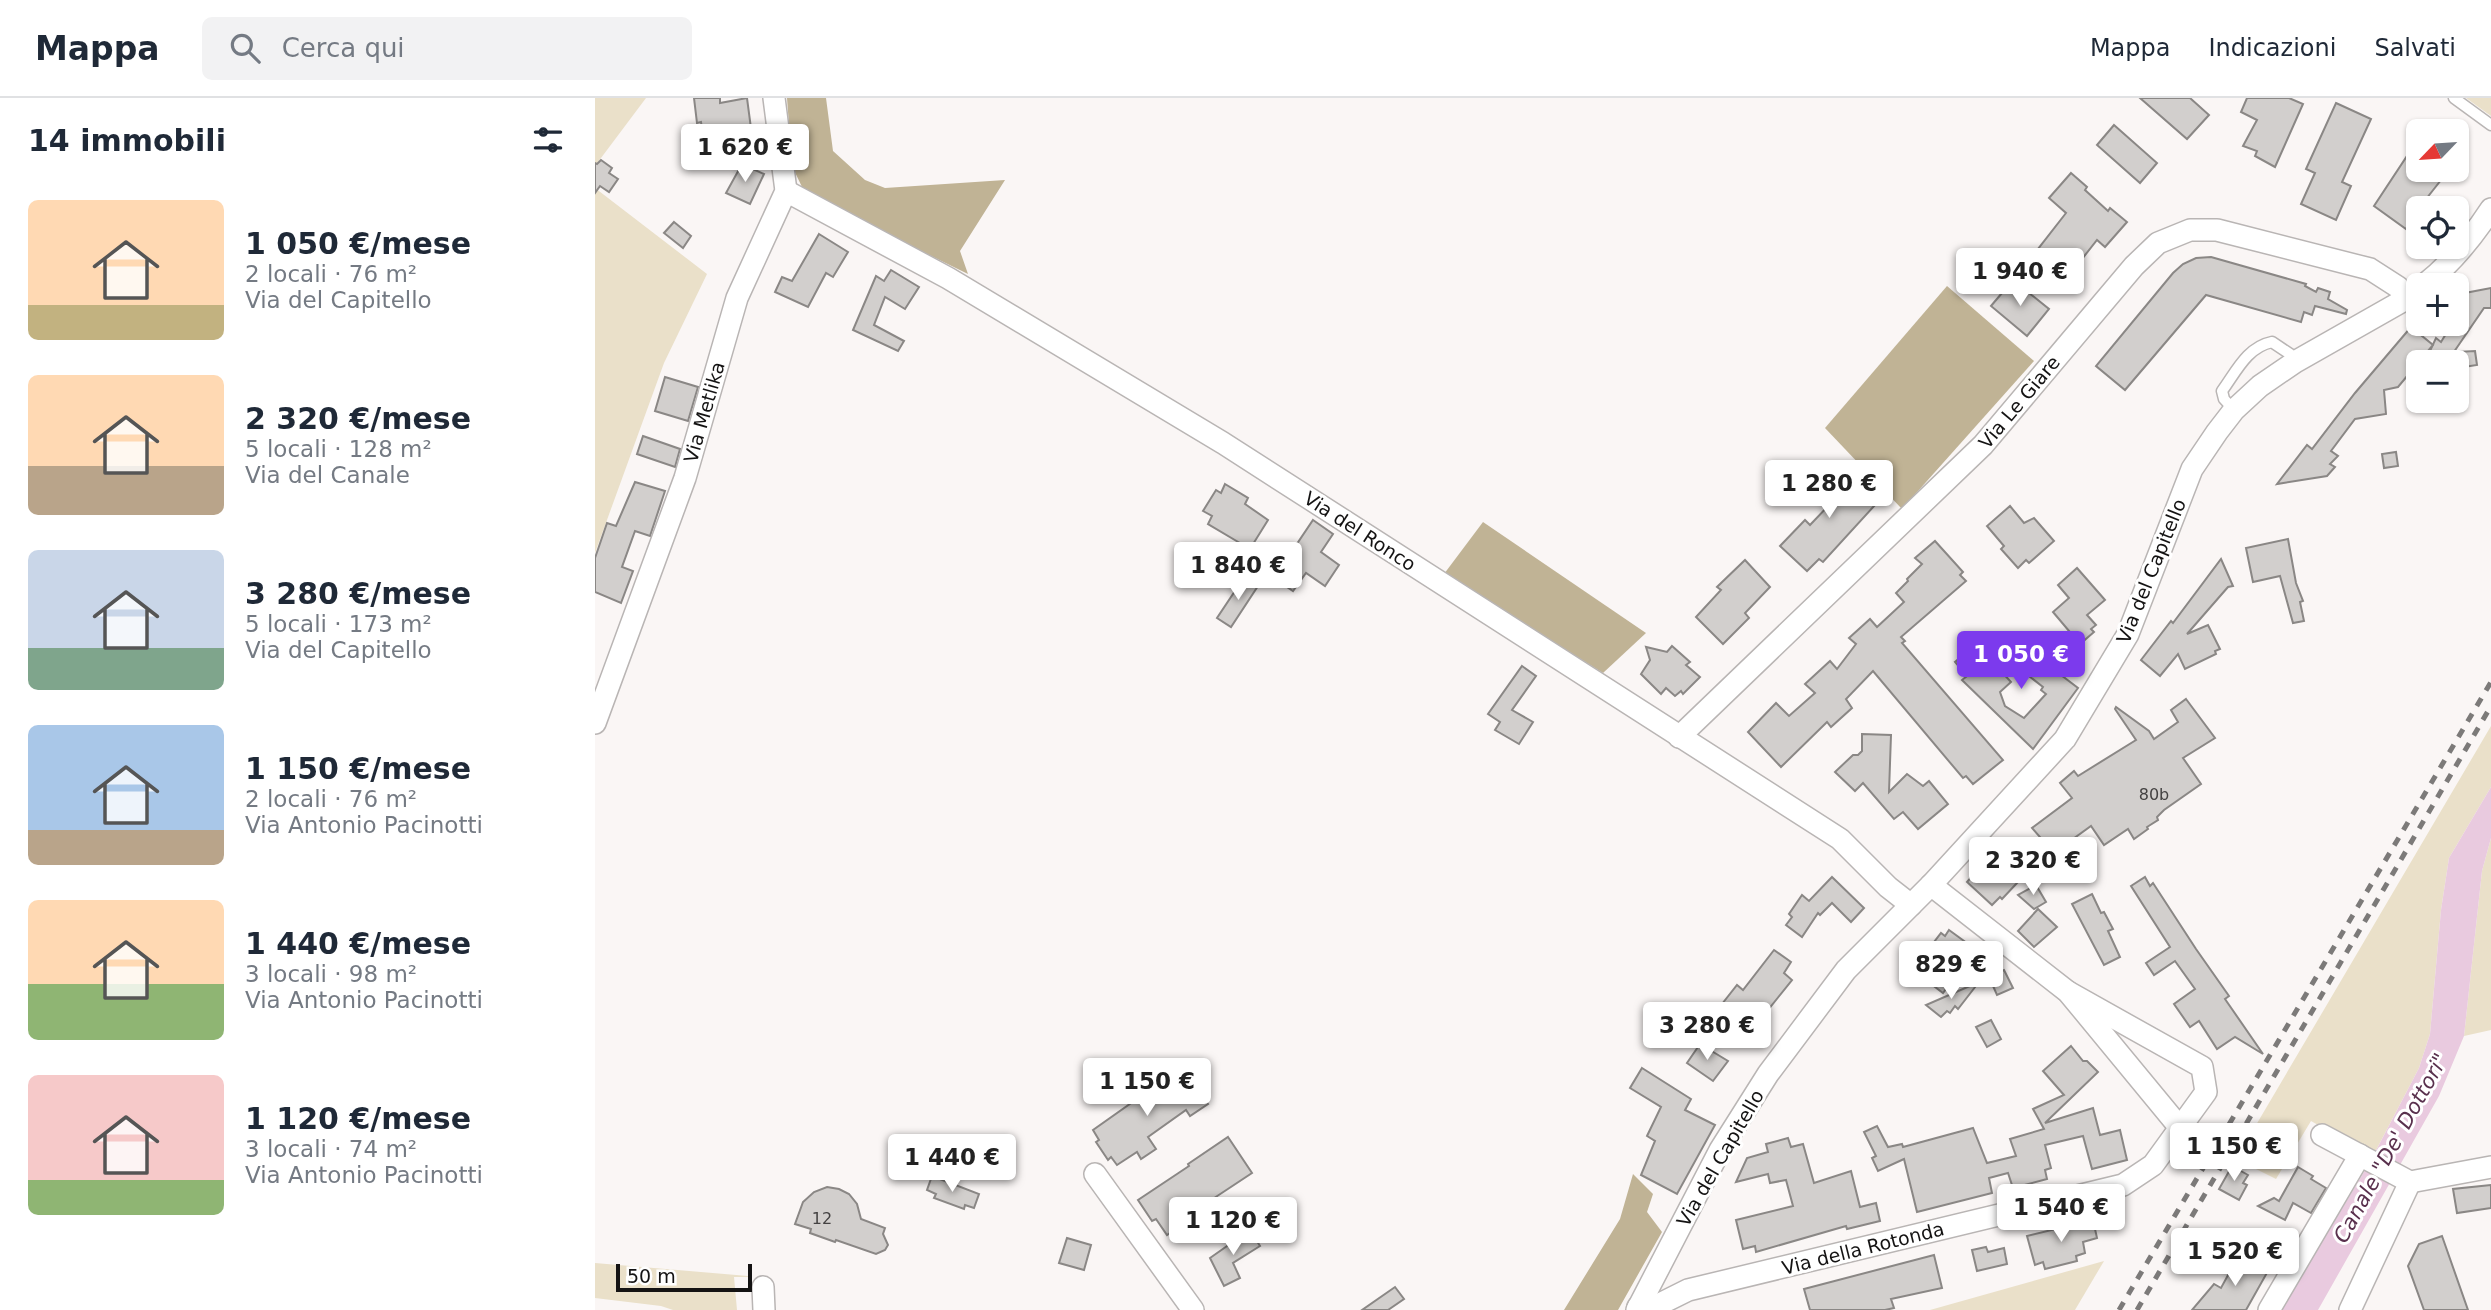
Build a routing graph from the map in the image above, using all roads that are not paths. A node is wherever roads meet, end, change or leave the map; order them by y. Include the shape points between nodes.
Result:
1 (774, 98) edge
2 (2454, 98) edge
3 (2491, 125) edge
4 (786, 191) junction
5 (2491, 209) edge
6 (2438, 273) edge
7 (2406, 291) edge
8 (2406, 297) edge
9 (2295, 362) junction
10 (2234, 410) junction
11 (595, 723) edge
12 (1679, 737) junction
13 (1931, 885) junction
14 (1911, 905) junction
15 (2068, 992) junction
16 (2181, 1129) junction
17 (2322, 1135) dead end
18 (2365, 1158) junction
19 (2491, 1167) edge
20 (1095, 1174) dead end
21 (2402, 1178) junction
22 (1658, 1270) junction
23 (763, 1287) dead end
24 (1688, 1290) junction
25 (1638, 1309) edge
26 (2354, 1309) edge
27 (764, 1310) edge
28 (1193, 1310) edge
29 (2269, 1310) edge

1 - 4 street
2 - 3 lane
4 - 11 street, Via Metlika via 737,298 685,478
4 - 12 street, Via del Ronco via 948,278 1223,443
5 - 6 street
7 - 12 street, Via Le Giare via 2370,269 2217,230 2190,230 2158,243 1983,445
8 - 9 street, Via del Capitello
9 - 10 street, Via del Capitello
9 - 10 lane via 2272,342 2248,354 2222,391
10 - 13 street, Via del Capitello via 2192,469 2128,634 2093,696 2065,739
12 - 14 street, Via del Ronco via 1840,839
13 - 14 street, Via del Capitello
13 - 15 street
14 - 22 street, Via del Capitello via 1846,970 1768,1074 1720,1150
15 - 16 street
15 - 16 street, Via della Rotonda via 2202,1067 2206,1092
16 - 24 street, Via della Rotonda via 2153,1165 2123,1185
17 - 18 street
18 - 21 street
18 - 29 street
19 - 21 street
20 - 28 street
21 - 26 street
22 - 24 street
22 - 25 street, Via del Capitello
23 - 27 street
24 - 25 street, Via della Rotonda via 1650,1309

